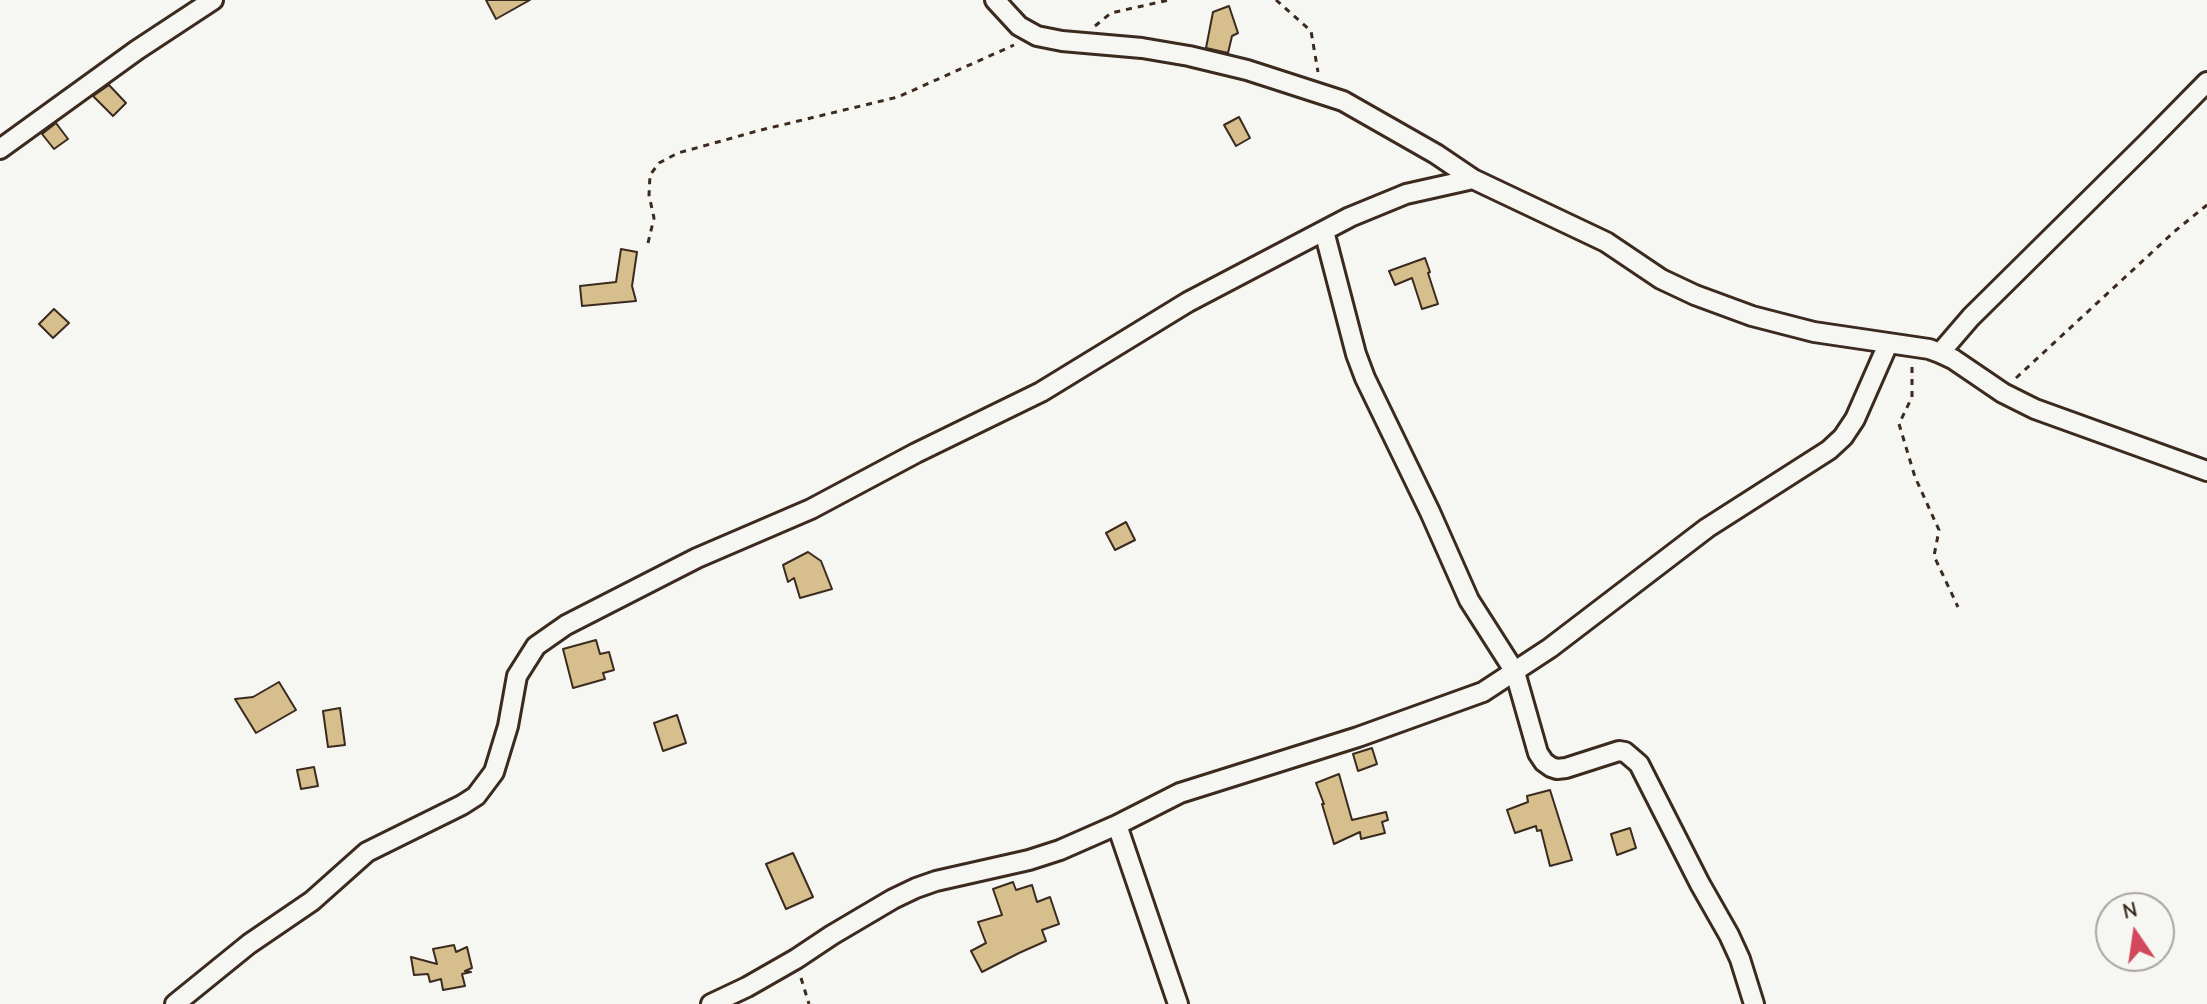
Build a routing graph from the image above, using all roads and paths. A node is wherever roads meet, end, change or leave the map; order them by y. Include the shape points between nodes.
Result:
1 (213, 0) edge
2 (995, 0) edge
3 (1169, 0) edge
4 (1276, 0) edge
5 (1037, 36) junction
6 (1062, 41) junction
7 (2207, 82) edge
8 (1343, 101) junction
9 (0, 149) edge
10 (1473, 179) junction
11 (2207, 205) edge
12 (1324, 231) junction
13 (648, 243) dead end
14 (1888, 344) junction
15 (1912, 347) junction
16 (1940, 353) junction
17 (2003, 393) junction
18 (2207, 471) edge
19 (1958, 607) dead end
20 (1515, 672) junction
21 (1117, 825) junction
22 (796, 959) junction
23 (175, 1004) edge
24 (711, 1004) edge
25 (809, 1004) edge
26 (1178, 1004) edge
27 (1754, 1004) edge

1 - 9 street
2 - 5 street via 1019,26
3 - 6 path via 1111,13 1088,32
4 - 8 path via 1311,31 1317,71
5 - 6 street
5 - 13 path via 898,97 761,130 659,163 650,175 654,218
6 - 8 street via 1189,56
7 - 16 street
8 - 10 street
10 - 12 street via 1406,194
10 - 14 street via 1606,242 1695,295 1814,332
11 - 17 path
12 - 20 street via 1365,378 1469,600
12 - 23 street via 1188,302 1041,392 811,509 647,582 550,635 536,646 517,676 494,772 476,796 367,852 312,901
14 - 15 street
14 - 20 street via 1843,437 1707,528
15 - 16 street
15 - 19 path via 1912,397 1899,424 1939,530 1934,556
16 - 17 street
17 - 18 street
20 - 21 street via 1450,705 1180,793
20 - 27 street via 1544,762 1566,768 1619,751 1639,764 1729,935
21 - 22 street via 1029,860 916,888
21 - 26 street
22 - 24 street
22 - 25 path

